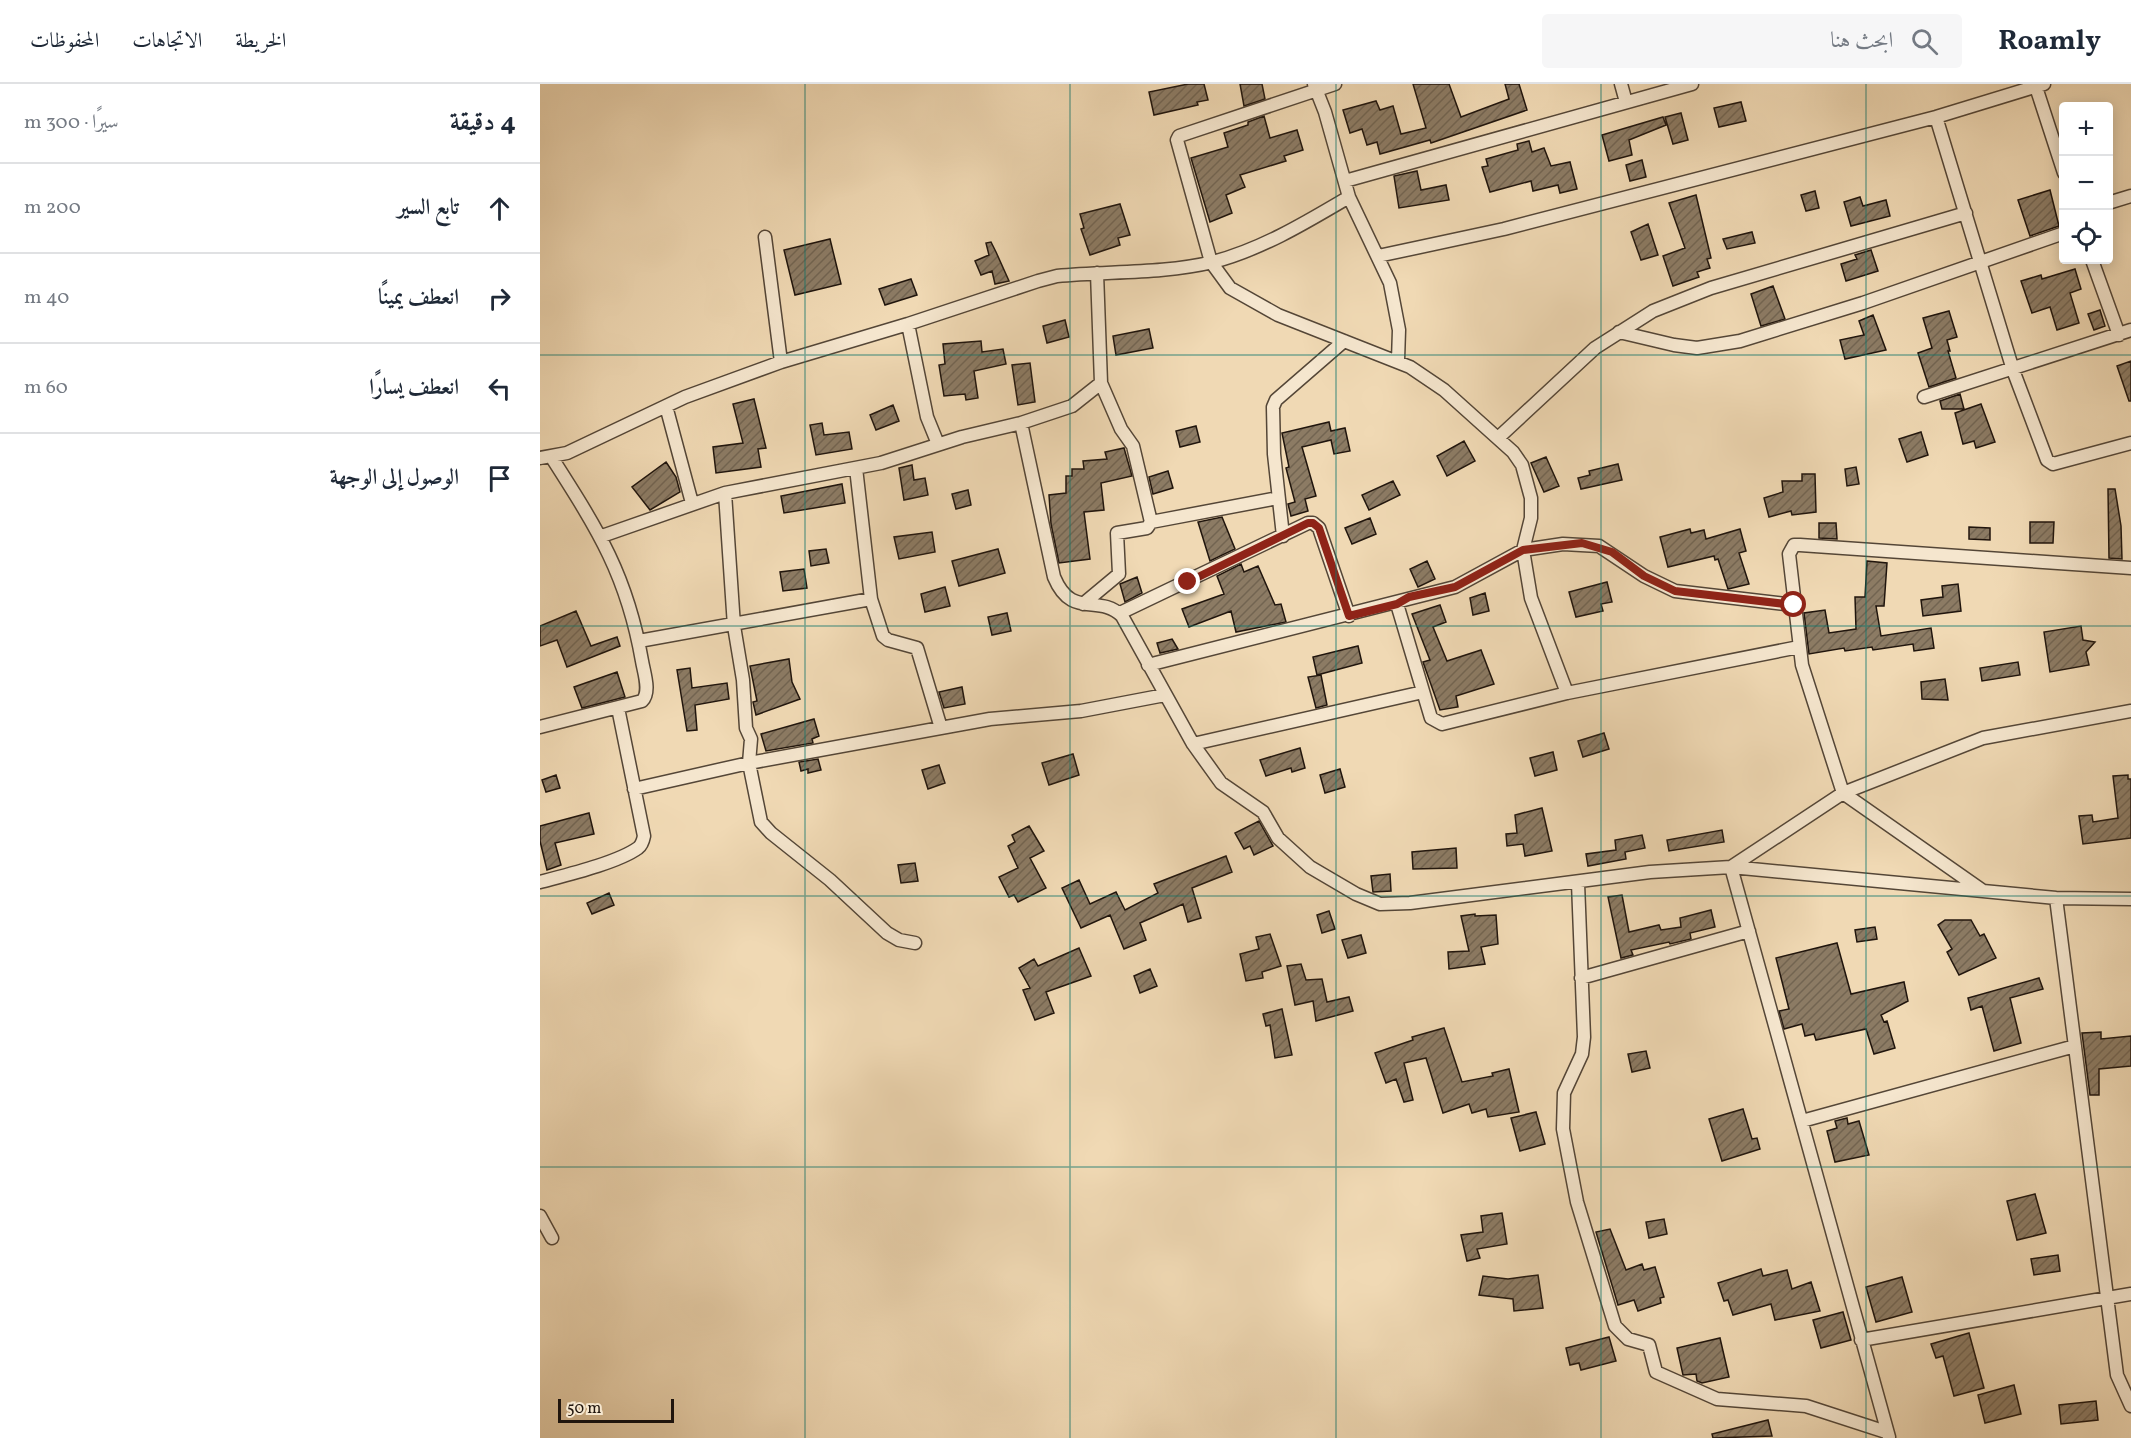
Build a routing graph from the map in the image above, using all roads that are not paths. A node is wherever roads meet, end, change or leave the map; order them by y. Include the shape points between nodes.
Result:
1 (1335, 84) edge
2 (1621, 84) edge
3 (1692, 84) edge
4 (2040, 85) edge
5 (1315, 88) edge
6 (1626, 102) junction
7 (1936, 117) junction
8 (2059, 156) edge
9 (1345, 181) junction
10 (2131, 196) edge
11 (1349, 197) junction
12 (2113, 202) edge
13 (1966, 213) junction
14 (2059, 234) edge
15 (765, 237) dead end
16 (1377, 256) junction
17 (1979, 261) junction
18 (1211, 262) junction
19 (2094, 264) edge
20 (1097, 273) junction
21 (908, 324) junction
22 (1619, 332) junction
23 (2125, 332) edge
24 (1344, 341) junction
25 (1398, 360) junction
26 (781, 362) junction
27 (2013, 370) junction
28 (1101, 383) junction
29 (1924, 397) dead end
30 (666, 406) junction
31 (1021, 423) junction
32 (1498, 438) junction
33 (2131, 443) edge
34 (938, 444) junction
35 (546, 458) edge
36 (856, 468) junction
37 (725, 493) junction
38 (1278, 498) junction
39 (692, 503) junction
40 (1151, 522) junction
41 (602, 536) junction
42 (1282, 536) junction
43 (1523, 550) junction
44 (2131, 568) edge
45 (871, 599) junction
46 (1083, 604) junction
47 (1397, 604) junction
48 (1794, 605) junction
49 (1120, 613) junction
50 (1349, 616) junction
51 (734, 626) junction
52 (639, 641) junction
53 (1799, 647) junction
54 (1148, 665) junction
55 (1423, 692) junction
56 (1567, 693) junction
57 (1165, 695) junction
58 (618, 708) junction
59 (2131, 711) edge
60 (540, 727) edge
61 (941, 728) junction
62 (1193, 744) junction
63 (749, 763) junction
64 (634, 789) junction
65 (1843, 793) junction
66 (1731, 867) junction
67 (540, 882) edge
68 (1578, 883) junction
69 (1983, 891) junction
70 (2056, 898) junction
71 (2131, 898) edge
72 (1749, 931) junction
73 (915, 943) dead end
74 (1581, 978) junction
75 (2075, 1046) junction
76 (1802, 1121) junction
77 (540, 1216) edge
78 (552, 1238) dead end
79 (2131, 1294) edge
80 (2107, 1297) junction
81 (1861, 1340) junction
82 (2131, 1406) edge
83 (1888, 1435) edge

1 - 5 street
2 - 6 street
3 - 6 street
4 - 7 street
4 - 8 street
5 - 9 street
5 - 18 street via 1179,136
6 - 9 street
7 - 13 street
7 - 16 street via 1516,226
9 - 11 street
10 - 12 street
11 - 16 street
11 - 18 street via 1272,240
13 - 17 street
13 - 22 street via 1711,288 1677,300
14 - 17 street
15 - 26 street
16 - 25 street via 1395,301
17 - 22 street via 1863,303 1740,341 1697,348
17 - 27 street
18 - 20 street
18 - 24 street via 1230,288 1258,305
19 - 23 street
20 - 21 street via 1038,281
20 - 28 street
21 - 26 street
21 - 34 street via 927,417
22 - 32 street via 1570,370
23 - 27 street
24 - 25 street
24 - 38 street via 1276,400 1273,407
25 - 32 street via 1444,390
26 - 30 street
27 - 29 street
27 - 33 street via 2047,459 2053,464
28 - 31 street via 1072,406
28 - 40 street via 1121,429 1133,446
30 - 35 street
30 - 39 street
31 - 34 street
31 - 46 street via 1054,576 1061,592
32 - 43 street via 1513,452 1528,480 1531,518
34 - 36 street
35 - 41 street
36 - 37 street
36 - 45 street
37 - 39 street
37 - 51 street
38 - 40 street
38 - 42 street
39 - 41 street
40 - 46 street via 1147,528 1117,533 1119,574
41 - 52 street via 622,580
42 - 49 street
42 - 50 street via 1308,523 1319,528
43 - 47 street via 1455,587 1409,597
43 - 48 street via 1563,544 1599,546 1675,591
43 - 56 street via 1531,598
44 - 48 street via 1794,545 1789,554
45 - 51 street
45 - 61 street via 883,636 917,648
46 - 49 street
47 - 50 street
47 - 55 street
48 - 53 street
49 - 54 street
50 - 54 street
51 - 52 street
51 - 63 street via 744,680 746,728 751,739
52 - 58 street via 645,697
53 - 56 street
53 - 65 street
54 - 57 street
55 - 56 street via 1431,718 1442,724
55 - 62 street
57 - 61 street via 1082,711 1012,716
57 - 62 street
58 - 60 street
58 - 64 street
59 - 65 street via 1983,738
61 - 63 street
62 - 68 street via 1221,783 1263,812 1278,838 1310,867 1380,904
63 - 64 street
63 - 73 street via 761,822 771,833 830,880 886,933
64 - 67 street via 644,836 639,847
65 - 66 street
65 - 69 street
66 - 68 street via 1650,872
66 - 69 street
66 - 72 street
68 - 74 street
69 - 70 street
70 - 71 street
70 - 75 street
72 - 74 street
72 - 76 street
74 - 83 street via 1582,1054 1564,1093 1563,1129 1577,1202 1615,1326 1628,1340 1649,1345 1656,1372 1717,1399 1806,1406
75 - 76 street
75 - 80 street
76 - 81 street
77 - 78 street
79 - 80 street
80 - 81 street
80 - 82 street via 2117,1376
81 - 83 street

